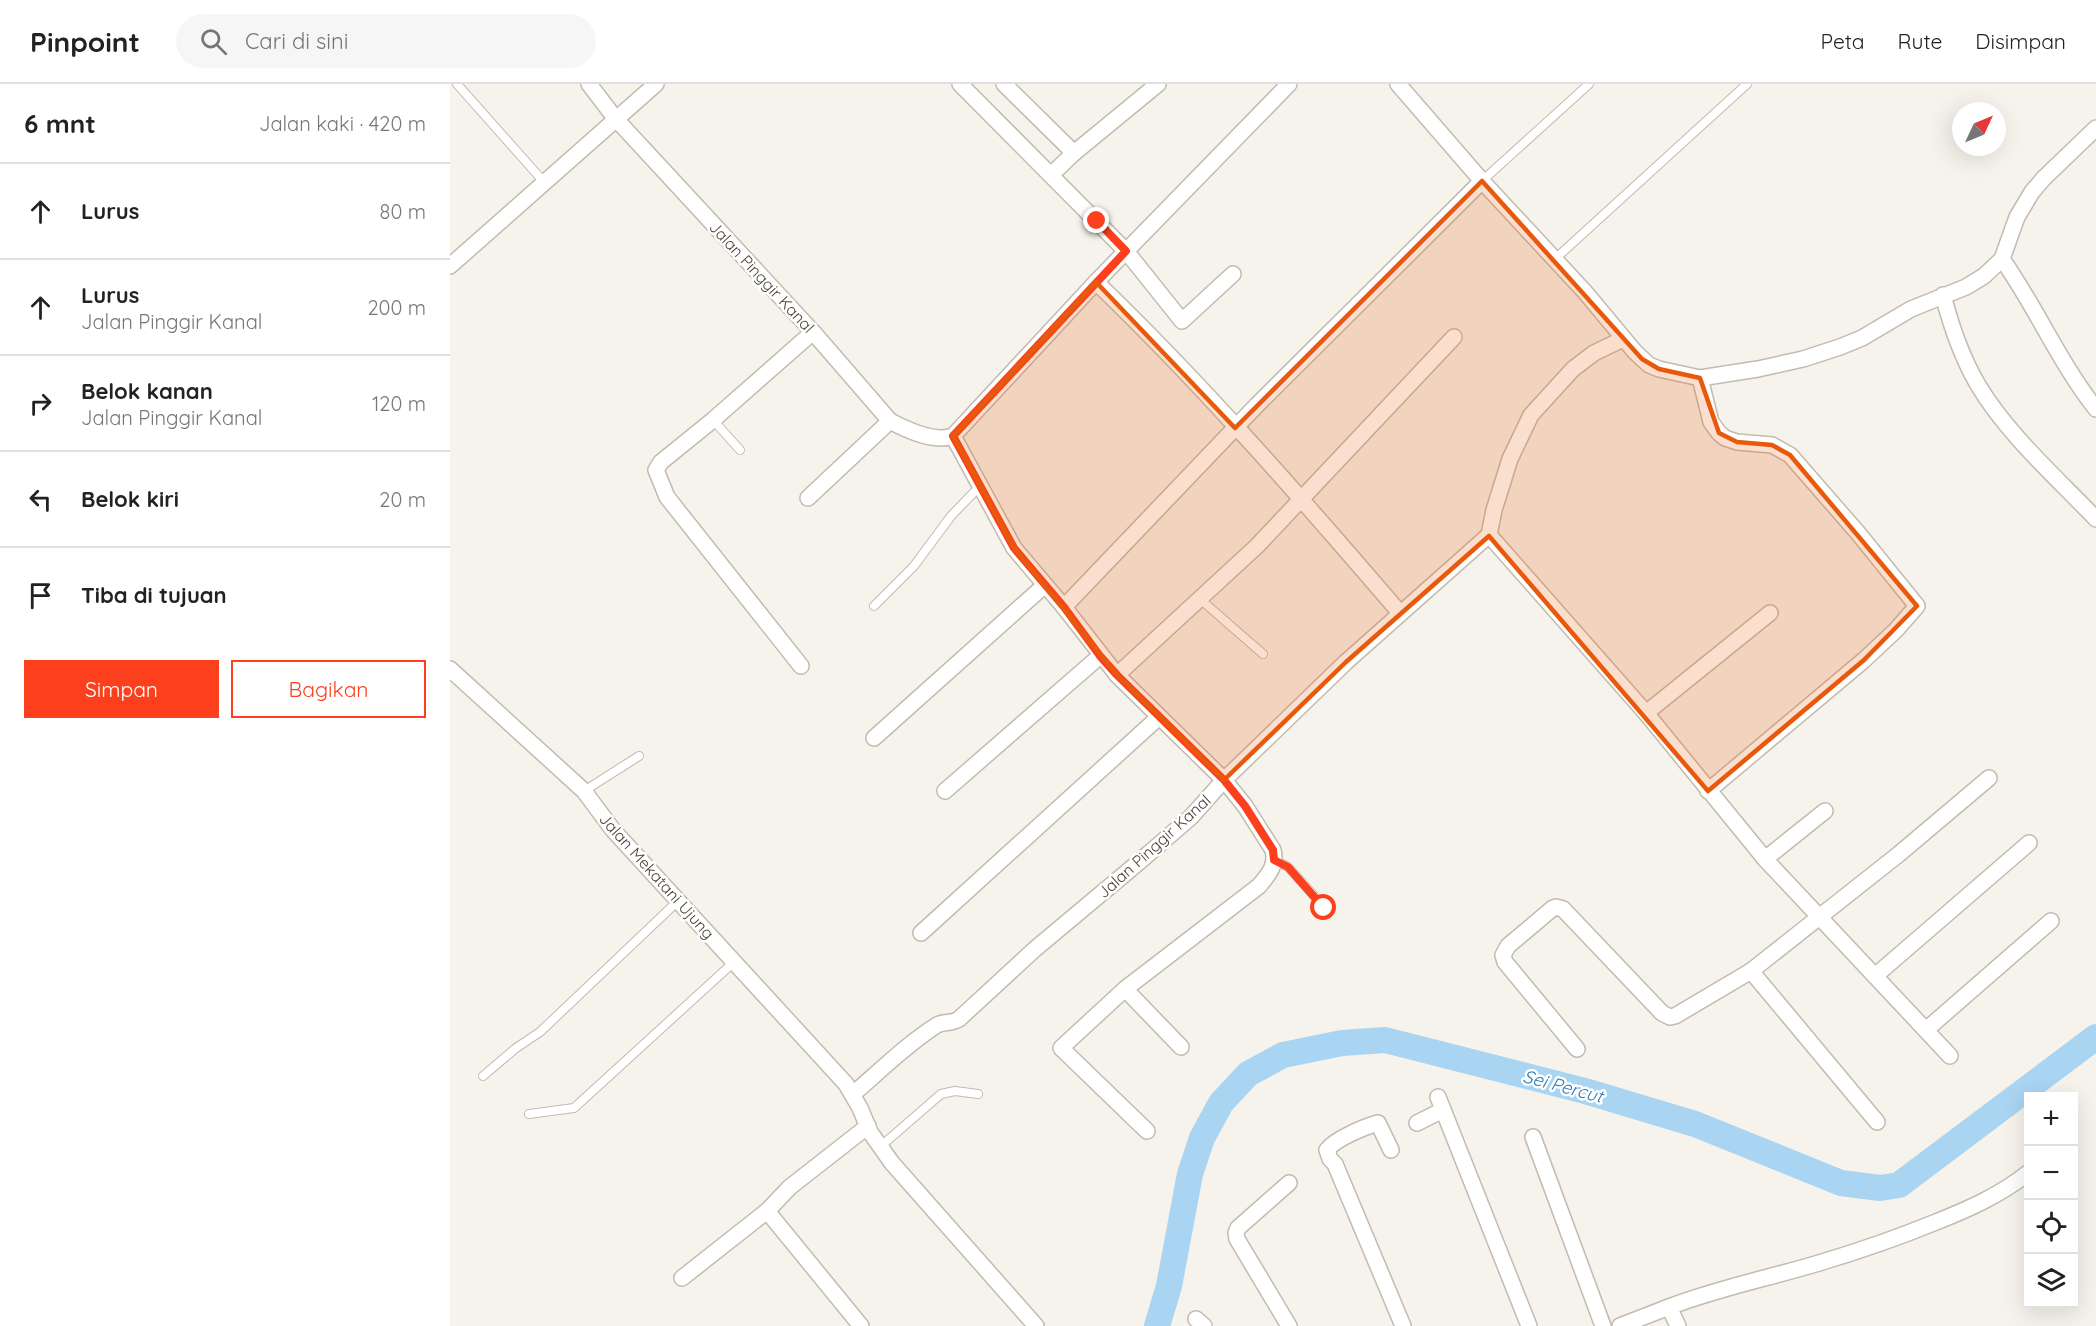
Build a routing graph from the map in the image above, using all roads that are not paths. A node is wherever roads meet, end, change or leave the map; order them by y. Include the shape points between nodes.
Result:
1 (457, 84) edge
2 (589, 84) edge
3 (656, 84) edge
4 (960, 84) edge
5 (1158, 84) edge
6 (1289, 84) edge
7 (1398, 84) edge
8 (1589, 84) edge
9 (1747, 84) edge
10 (1014, 87) edge
11 (615, 118) junction
12 (2096, 129) edge
13 (1074, 153) junction
14 (1052, 174) junction
15 (544, 182) junction
16 (1482, 182) junction
17 (1126, 251) junction
18 (1555, 259) junction
19 (2002, 259) junction
20 (450, 266) edge
21 (1233, 274) dead end
22 (1096, 282) junction
23 (1943, 295) junction
24 (813, 332) junction
25 (1454, 337) dead end
26 (1623, 339) junction
27 (1700, 378) junction
28 (2096, 409) edge
29 (713, 420) junction
30 (890, 420) junction
31 (1235, 428) junction
32 (953, 436) junction
33 (740, 450) dead end
34 (980, 486) junction
35 (808, 498) dead end
36 (1302, 499) junction
37 (2096, 519) edge
38 (1490, 535) junction
39 (1045, 585) junction
40 (1198, 598) junction
41 (874, 606) dead end
42 (1064, 607) junction
43 (1400, 613) junction
44 (1770, 613) dead end
45 (1263, 654) dead end
46 (1100, 656) junction
47 (801, 666) dead end
48 (450, 669) edge
49 (1117, 675) junction
50 (1646, 713) junction
51 (1159, 717) junction
52 (874, 738) dead end
53 (639, 756) dead end
54 (1989, 778) dead end
55 (1224, 780) junction
56 (584, 791) junction
57 (945, 791) dead end
58 (1708, 791) junction
59 (1825, 811) dead end
60 (2029, 843) dead end
61 (1765, 859) junction
62 (1274, 860) junction
63 (678, 901) junction
64 (1324, 908) dead end
65 (1820, 917) junction
66 (2051, 921) dead end
67 (921, 933) dead end
68 (734, 962) junction
69 (1751, 971) junction
70 (1875, 976) junction
71 (1125, 989) junction
72 (1927, 1029) junction
73 (1181, 1047) dead end
74 (1577, 1049) dead end
75 (1950, 1056) dead end
76 (483, 1076) dead end
77 (853, 1094) junction
78 (978, 1094) dead end
79 (529, 1114) dead end
80 (1877, 1122) dead end
81 (1417, 1123) dead end
82 (868, 1125) junction
83 (1147, 1131) dead end
84 (1533, 1137) dead end
85 (880, 1147) junction
86 (1391, 1150) dead end
87 (2024, 1176) edge
88 (1289, 1183) dead end
89 (767, 1211) junction
90 (682, 1278) dead end
91 (1669, 1307) junction
92 (861, 1326) edge
93 (1036, 1326) edge
94 (1289, 1326) edge
95 (1403, 1326) edge
96 (1529, 1326) edge
97 (1603, 1326) edge
98 (1620, 1326) edge
99 (1678, 1326) edge

1 - 15 lane
2 - 11 street, Jalan Pinggir Kanal
3 - 11 street
4 - 14 street
5 - 13 street
6 - 17 street
7 - 16 street
8 - 16 lane
9 - 18 lane
10 - 13 street
11 - 15 street
11 - 24 street, Jalan Pinggir Kanal
12 - 19 street via 2032,192 2017,217
13 - 14 street
14 - 17 street
15 - 20 street
16 - 18 street
16 - 31 street
17 - 21 street via 1182,321
17 - 22 street
18 - 26 street
19 - 23 street via 1966,287
19 - 28 street
22 - 31 street via 1160,343
22 - 32 street
23 - 27 street via 1840,347 1758,369
23 - 37 street via 1954,335 1978,386 2008,426
24 - 29 street
24 - 30 street, Jalan Pinggir Kanal
25 - 36 street
26 - 27 street via 1649,364
26 - 38 street via 1573,369 1531,415 1510,459
27 - 58 street via 1711,422 1719,433 1737,442 1772,445 1790,455 1917,606 1864,660
29 - 33 lane
29 - 47 street via 661,462 656,470 658,478 668,497
30 - 32 street, Jalan Pinggir Kanal via 931,437
30 - 35 street
31 - 36 street
31 - 42 street
32 - 34 street, Jalan Pinggir Kanal
34 - 39 street, Jalan Pinggir Kanal via 1014,548
34 - 41 lane via 951,516 914,566
36 - 40 street via 1257,546
36 - 43 street
38 - 43 street
38 - 50 street
39 - 42 street, Jalan Pinggir Kanal
39 - 52 street
40 - 45 lane
40 - 49 street
42 - 46 street, Jalan Pinggir Kanal
43 - 55 street
44 - 50 street
46 - 49 street, Jalan Pinggir Kanal
46 - 57 street
48 - 56 street, Jalan Mekatani Ujung
49 - 51 street, Jalan Pinggir Kanal
50 - 58 street
51 - 55 street, Jalan Pinggir Kanal
51 - 67 street
53 - 56 lane
54 - 65 street
55 - 62 street via 1273,850
55 - 77 street, Jalan Pinggir Kanal via 1191,817 959,1019 940,1023
56 - 63 street, Jalan Mekatani Ujung via 613,830
58 - 61 street
59 - 61 street
60 - 70 street
61 - 65 street
62 - 64 lane via 1288,867
62 - 71 street via 1272,871 1258,886
63 - 68 street, Jalan Mekatani Ujung
63 - 76 lane via 540,1032
65 - 69 street
65 - 70 street
66 - 72 street
68 - 77 street, Jalan Mekatani Ujung
68 - 79 lane via 574,1108
69 - 74 street via 1670,1017 1563,909 1556,907 1508,946 1503,956
69 - 80 street
70 - 72 street
71 - 73 street
71 - 83 street via 1061,1048
72 - 75 street
77 - 82 street, Jalan Mekatani Ujung
78 - 85 lane via 955,1090 941,1094
81 - 96 street via 1441,1104
82 - 85 street, Jalan Mekatani Ujung
82 - 89 street via 790,1187
84 - 97 street
85 - 93 street, Jalan Mekatani Ujung
86 - 95 street via 1378,1123 1352,1133 1327,1150
87 - 91 street via 1977,1206 1894,1239
88 - 94 street via 1236,1233
89 - 90 street
89 - 92 street
91 - 98 street
91 - 99 street

